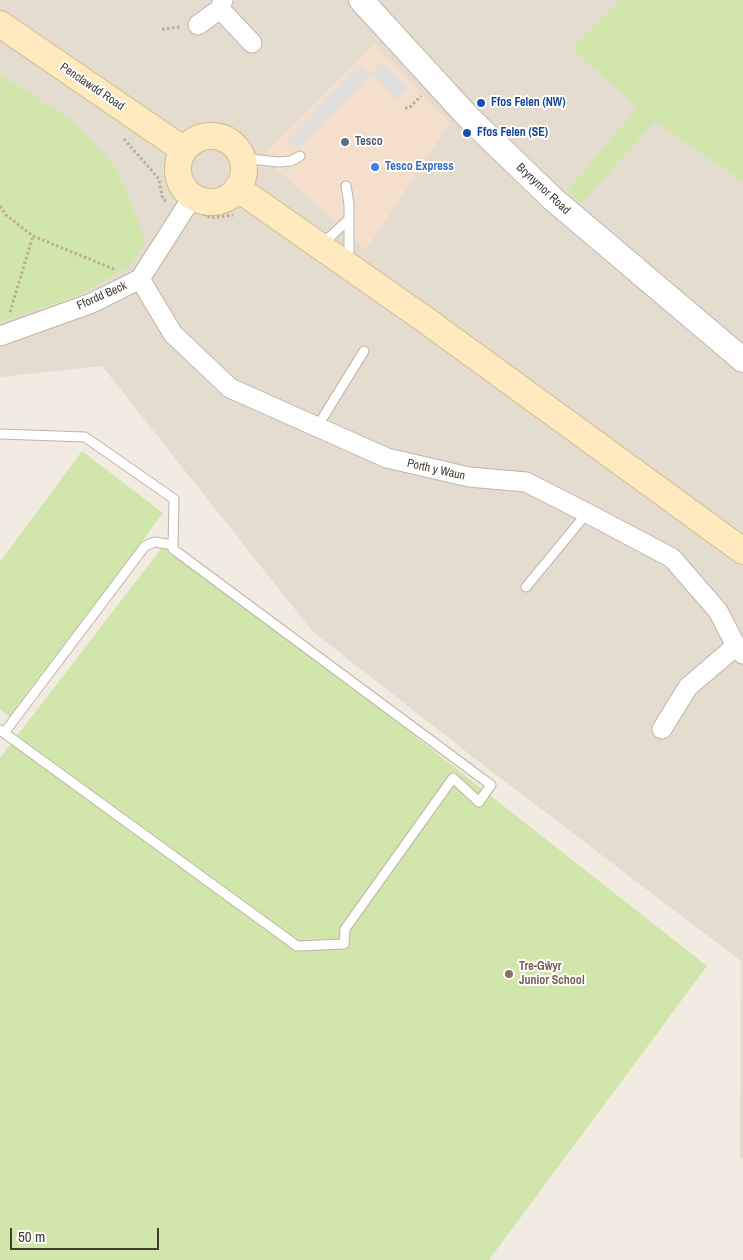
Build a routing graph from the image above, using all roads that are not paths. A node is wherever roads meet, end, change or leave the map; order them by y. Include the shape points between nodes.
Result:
1 (361, 0) edge
2 (221, 4) edge
3 (0, 24) edge
4 (198, 26) dead end
5 (252, 43) dead end
6 (184, 150) junction
7 (300, 156) dead end
8 (242, 158) junction
9 (346, 186) dead end
10 (237, 188) junction
11 (193, 196) junction
12 (349, 220) junction
13 (318, 244) junction
14 (348, 265) junction
15 (140, 279) junction
16 (2, 335) edge
17 (364, 351) dead end
18 (743, 360) edge
19 (316, 426) junction
20 (0, 434) edge
21 (587, 513) junction
22 (172, 545) junction
23 (743, 551) edge
24 (526, 586) dead end
25 (739, 650) edge
26 (662, 729) dead end
27 (2, 732) edge

1 - 18 street, Brynymor Road via 471,120 553,199
2 - 4 street
2 - 5 street
3 - 6 main road, Penclawdd Road
6 - 8 main road via 200,138 220,137 237,149
6 - 11 main road via 178,170 180,180
7 - 8 lane via 278,162
8 - 10 main road via 244,168
9 - 12 lane
10 - 11 main road via 222,200 212,202
10 - 13 main road
11 - 15 street, Ffordd Beck
12 - 13 lane
12 - 14 lane
13 - 14 main road
14 - 23 main road
15 - 16 street, Ffordd Beck via 92,302
15 - 19 street, Porth y Waun via 174,334 230,388
17 - 19 lane
19 - 21 street, Porth y Waun via 387,458 469,477 526,482
20 - 22 lane via 85,437 174,500
21 - 24 lane
21 - 25 street, Porth y Waun via 672,558 718,611
22 - 27 lane via 155,542 146,546
22 - 27 lane via 491,785 479,802 454,778 345,929 344,944 297,946
25 - 26 street, Porth y Waun via 688,687

